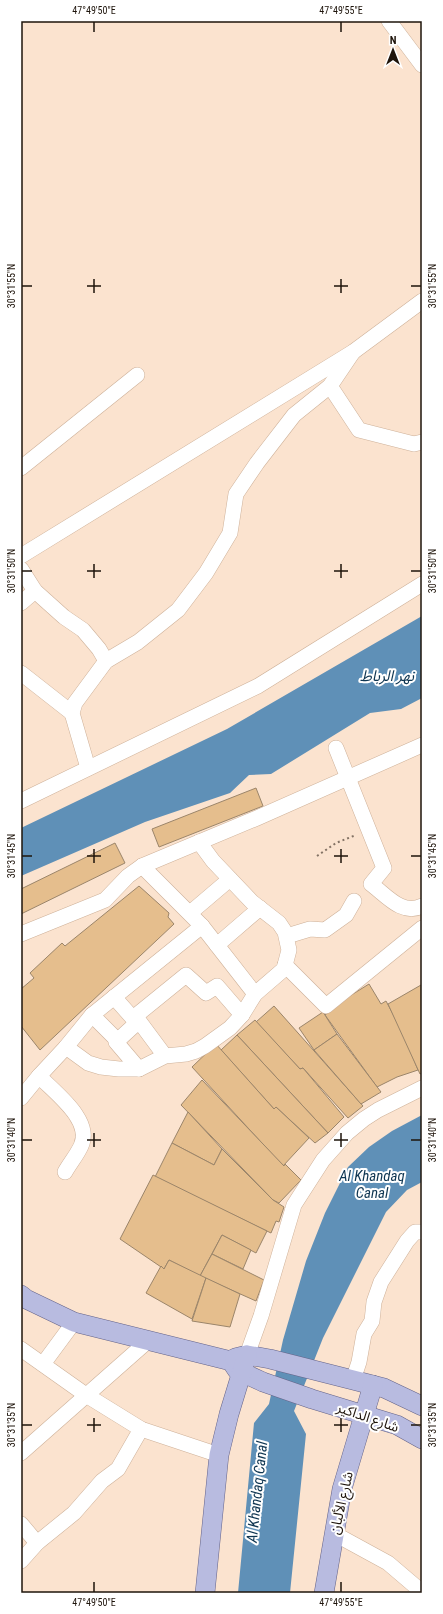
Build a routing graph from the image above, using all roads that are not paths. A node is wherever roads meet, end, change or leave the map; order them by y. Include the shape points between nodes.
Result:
1 (389, 21) edge
2 (422, 65) edge
3 (422, 301) edge
4 (353, 352) junction
5 (138, 375) dead end
6 (330, 386) junction
7 (422, 442) edge
8 (21, 468) edge
9 (21, 556) edge
10 (21, 570) edge
11 (422, 584) edge
12 (35, 591) junction
13 (21, 603) edge
14 (106, 661) junction
15 (21, 673) edge
16 (72, 713) junction
17 (422, 746) edge
18 (336, 748) dead end
19 (88, 768) junction
20 (349, 778) junction
21 (21, 801) edge
22 (199, 842) junction
23 (142, 866) junction
24 (230, 879) junction
25 (354, 901) dead end
26 (260, 908) junction
27 (421, 909) edge
28 (190, 914) junction
29 (202, 926) junction
30 (422, 928) edge
31 (21, 934) edge
32 (287, 936) junction
33 (217, 945) junction
34 (285, 965) junction
35 (255, 994) junction
36 (114, 997) junction
37 (242, 1014) junction
38 (92, 1015) junction
39 (135, 1020) junction
40 (118, 1041) junction
41 (66, 1047) junction
42 (165, 1056) junction
43 (139, 1069) junction
44 (39, 1076) junction
45 (422, 1088) edge
46 (21, 1098) edge
47 (65, 1172) dead end
48 (421, 1232) dead end
49 (21, 1295) edge
50 (74, 1322) junction
51 (149, 1340) junction
52 (21, 1349) edge
53 (240, 1363) junction
54 (43, 1364) junction
55 (353, 1380) junction
56 (373, 1385) junction
57 (86, 1396) junction
58 (422, 1406) edge
59 (365, 1415) junction
60 (141, 1429) junction
61 (422, 1439) edge
62 (23, 1448) edge
63 (219, 1455) junction
64 (21, 1524) edge
65 (333, 1533) junction
66 (37, 1543) junction
67 (21, 1561) edge
68 (422, 1592) edge
69 (205, 1593) edge
70 (324, 1593) edge

1 - 2 street
3 - 4 street
4 - 6 street
4 - 9 street
5 - 8 street
6 - 7 street via 359,430 414,444
6 - 14 street via 294,415 257,463 236,494 230,533 206,573 178,610 138,642
10 - 12 street
11 - 19 street via 258,686
12 - 13 street
12 - 14 street via 83,630
14 - 16 street via 75,702
15 - 16 street
16 - 19 street
17 - 20 street
18 - 20 street
19 - 21 street
20 - 22 street
20 - 27 street via 384,868 371,884 402,907 409,910
22 - 23 street
22 - 24 street
23 - 28 street
23 - 31 street via 128,876 105,900
24 - 26 street
24 - 28 street
25 - 32 street via 346,915 325,930 310,929
26 - 32 street via 279,923
26 - 33 street
28 - 29 street
29 - 33 street
29 - 36 street
30 - 34 street via 326,1006
32 - 34 street via 289,950
33 - 35 street
34 - 35 street via 284,969
35 - 37 street
36 - 38 street
36 - 39 street
37 - 39 street via 217,986 206,993 186,975
37 - 42 street via 230,1028 205,1046 186,1054
38 - 40 street
38 - 41 street
39 - 40 street
39 - 42 street via 139,1021
40 - 43 street via 116,1042
41 - 43 street via 88,1062 101,1067 119,1070
41 - 44 street
42 - 43 street
44 - 46 street
44 - 47 street via 78,1116 83,1128 82,1144
45 - 53 street via 364,1119 347,1133 323,1160 294,1205 261,1316
48 - 55 street via 415,1232 406,1242 381,1282 374,1302 372,1321 364,1334
49 - 50 main road
50 - 51 main road
50 - 54 street
51 - 53 main road
51 - 57 street
52 - 54 street
53 - 55 main road, شارع الداكير via 270,1359
53 - 59 main road, شارع الداكير via 263,1382
53 - 63 main road
54 - 57 street
55 - 56 main road, شارع الداكير
56 - 58 main road, شارع الداكير
56 - 59 main road, شارع الألبان
57 - 60 street
57 - 62 street
59 - 61 main road, شارع الداكير via 397,1425
59 - 65 main road, شارع الألبان via 342,1489
60 - 63 street
60 - 66 street via 118,1469 102,1480 74,1513
63 - 69 main road
64 - 66 street
65 - 68 street via 388,1563
65 - 70 main road, شارع الألبان
66 - 67 street

